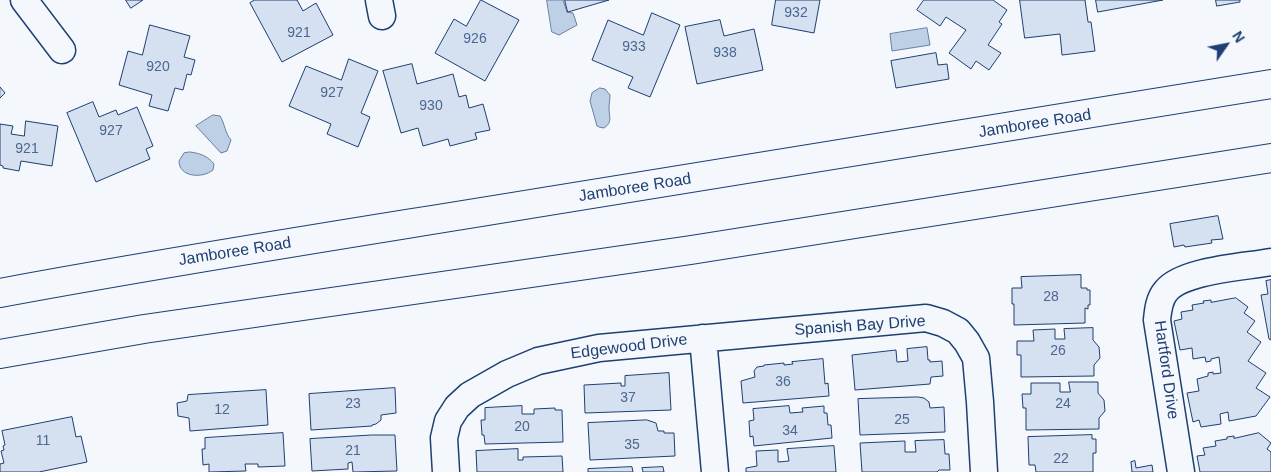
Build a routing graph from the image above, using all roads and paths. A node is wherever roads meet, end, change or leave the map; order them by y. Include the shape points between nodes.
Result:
1 (24, 0) edge
2 (62, 50) dead end
3 (1271, 84) edge
4 (1271, 158) edge
5 (1271, 262) edge
6 (0, 293) edge
7 (703, 338) junction
8 (0, 354) edge
9 (446, 472) edge
10 (715, 472) edge
11 (984, 472) edge
12 (1181, 472) edge

1 - 2 street
3 - 6 main road, Jamboree Road via 105,273
4 - 8 main road via 691,250 154,328
5 - 12 street, Hartford Drive via 1178,280 1158,305 1157,320
7 - 9 street, Edgewood Drive via 599,348 538,361 507,374 470,395 448,421 444,438
7 - 10 street
7 - 11 street, Spanish Bay Drive via 926,318 943,322 958,331 976,358

